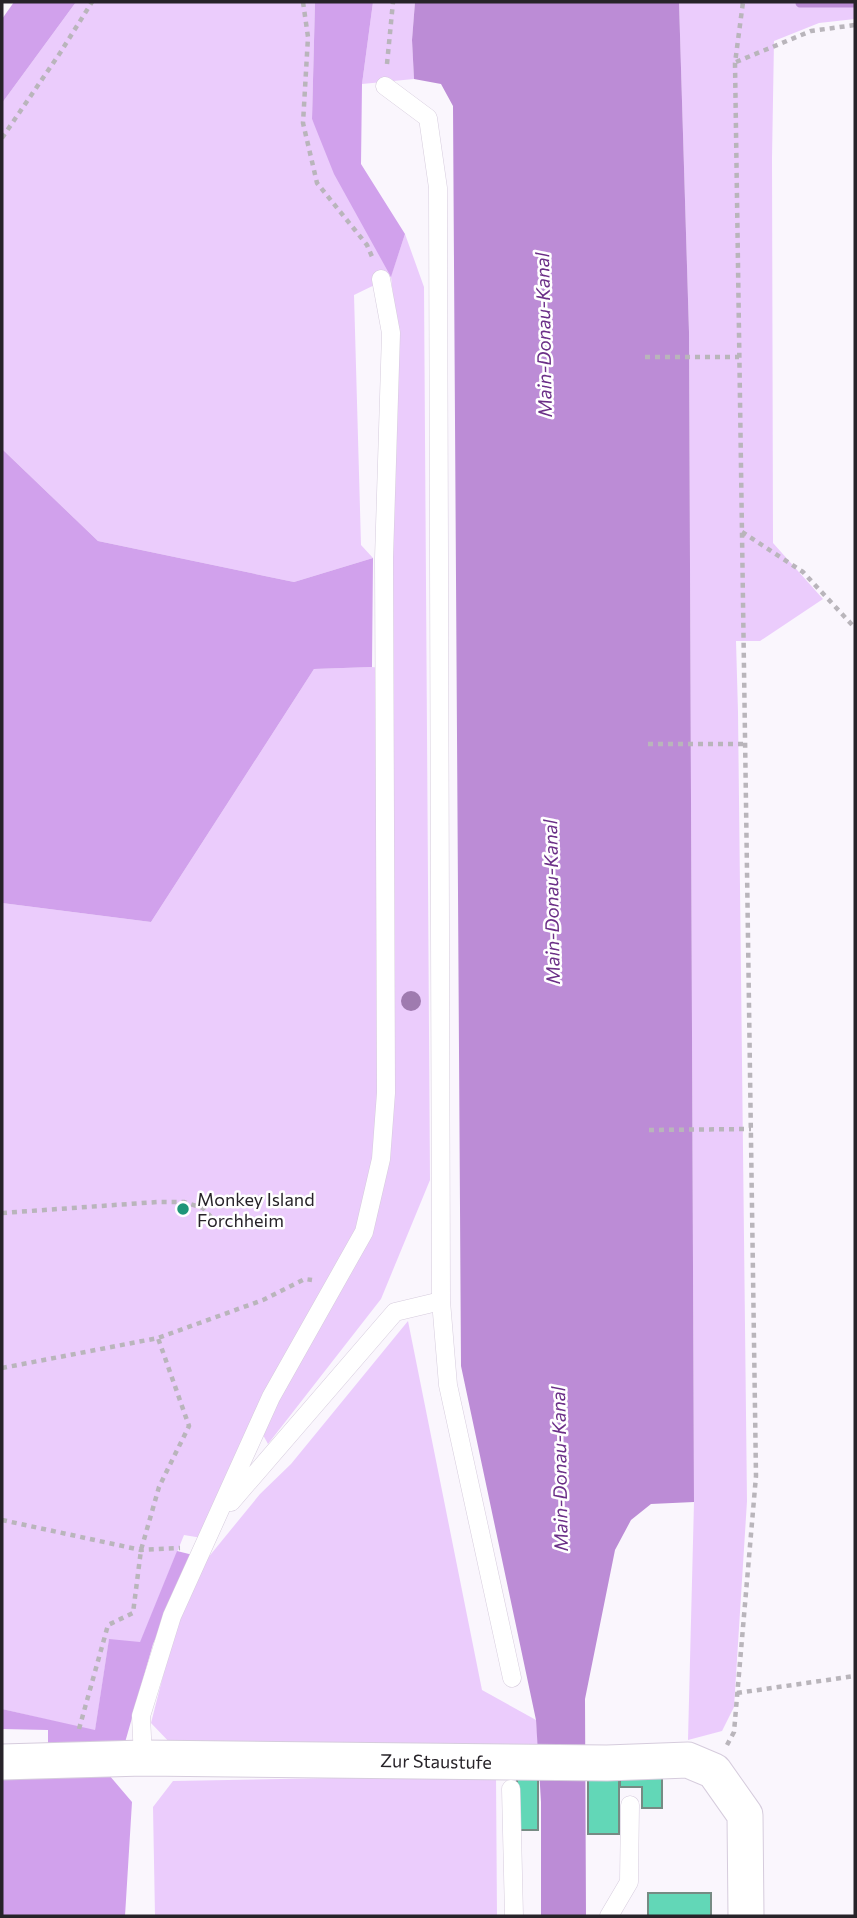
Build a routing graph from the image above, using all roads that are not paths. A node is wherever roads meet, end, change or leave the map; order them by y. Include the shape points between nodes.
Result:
1 (385, 86) road end
2 (381, 279) road end
3 (440, 1301) junction
4 (218, 1517) junction
5 (512, 1678) dead end
6 (143, 1758) junction
7 (2, 1762) edge
8 (510, 1776) junction
9 (630, 1805) dead end
10 (514, 1916) edge
11 (609, 1916) edge
12 (746, 1916) edge

1 - 3 lane via 428,118 438,188
2 - 4 lane via 391,333 384,558 386,1093 381,1159 364,1232 271,1397
3 - 4 lane via 395,1312
3 - 5 lane via 447,1385
4 - 6 lane via 172,1616 141,1716
6 - 7 street, Zur Staustufe
6 - 8 street, Zur Staustufe
8 - 10 lane
8 - 12 street, Zur Staustufe via 607,1763 688,1760 714,1771 745,1815
9 - 11 lane via 629,1882

